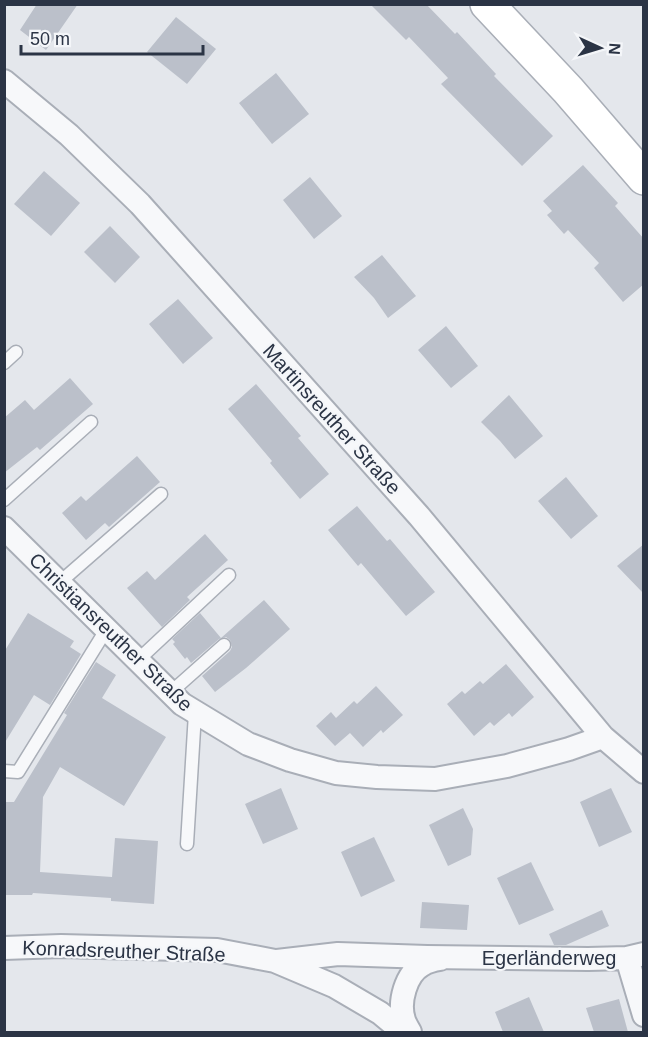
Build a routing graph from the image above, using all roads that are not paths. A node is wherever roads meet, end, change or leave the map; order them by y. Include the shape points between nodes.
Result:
1 (487, 4) edge
2 (4, 81) edge
3 (644, 178) edge
4 (16, 352) dead end
5 (4, 363) edge
6 (91, 422) dead end
7 (161, 494) dead end
8 (4, 500) edge
9 (4, 528) edge
10 (229, 575) dead end
11 (59, 583) junction
12 (106, 630) junction
13 (224, 645) dead end
14 (136, 660) junction
15 (170, 693) junction
16 (195, 713) junction
17 (603, 737) junction
18 (4, 771) edge
19 (644, 772) edge
20 (187, 844) dead end
21 (4, 948) edge
22 (635, 956) edge
23 (453, 957) junction
24 (275, 961) junction
25 (644, 1015) edge
26 (403, 1032) edge
27 (410, 1032) edge

1 - 3 main road
2 - 17 street, Martinsreuther Straße via 69,135 148,213 419,516
4 - 5 lane
6 - 8 lane
7 - 11 lane
9 - 11 street, Christiansreuther Straße
10 - 14 lane
11 - 12 street, Christiansreuther Straße
12 - 14 street, Christiansreuther Straße
12 - 18 lane via 18,772
13 - 15 lane
14 - 15 street, Christiansreuther Straße
15 - 16 street, Christiansreuther Straße
16 - 17 street, Christiansreuther Straße via 248,744 290,760 336,773 377,777 435,778 507,766
16 - 20 lane
17 - 19 street, Martinsreuther Straße
21 - 24 street, Konradsreuther Straße via 217,950
22 - 23 street, Egerländerweg
22 - 25 street
23 - 24 street, Egerländerweg via 338,954
23 - 27 street, Egerländerweg via 433,960 412,974 402,1001 403,1018
24 - 26 street, Konradsreuther Straße via 334,986 380,1013

